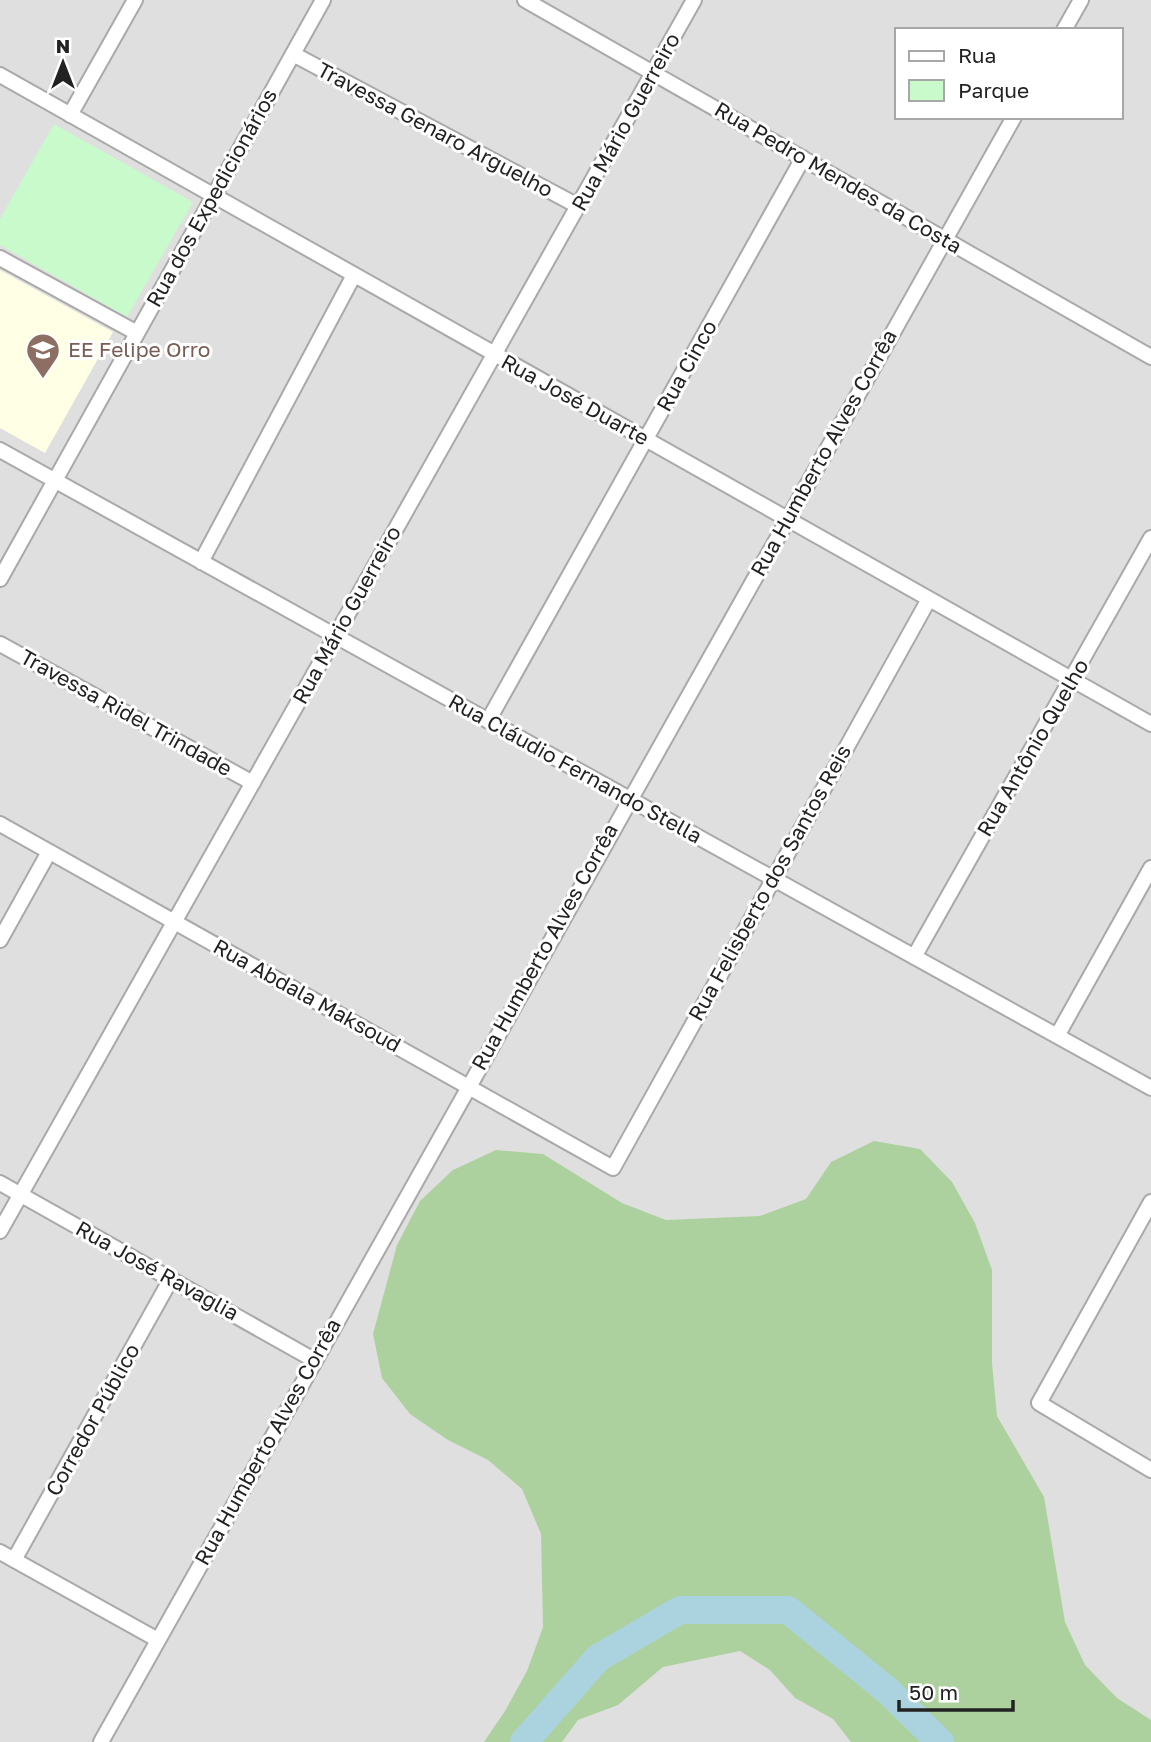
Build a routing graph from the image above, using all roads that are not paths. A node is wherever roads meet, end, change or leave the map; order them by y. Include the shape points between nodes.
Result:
1 (135, 0) edge
2 (323, 0) edge
3 (525, 0) edge
4 (694, 0) edge
5 (1081, 0) edge
6 (1065, 28) edge
7 (293, 54) junction
8 (653, 73) junction
9 (0, 75) edge
10 (70, 115) junction
11 (1013, 119) edge
12 (803, 159) junction
13 (214, 196) junction
14 (578, 206) junction
15 (945, 240) junction
16 (0, 258) edge
17 (355, 275) junction
18 (137, 333) junction
19 (494, 354) junction
20 (1151, 357) edge
21 (646, 439) junction
22 (0, 450) edge
23 (55, 481) junction
24 (788, 519) junction
25 (1151, 538) edge
26 (201, 562) junction
27 (0, 579) edge
28 (929, 598) junction
29 (335, 636) junction
30 (0, 644) edge
31 (1073, 680) junction
32 (488, 721) junction
33 (1151, 724) edge
34 (253, 783) junction
35 (629, 799) junction
36 (0, 824) edge
37 (49, 852) junction
38 (1151, 867) edge
39 (772, 878) junction
40 (174, 922) junction
41 (0, 940) edge
42 (914, 957) junction
43 (1056, 1036) junction
44 (467, 1086) junction
45 (1151, 1088) edge
46 (613, 1168) joint
47 (0, 1183) edge
48 (21, 1195) junction
49 (1151, 1202) edge
50 (0, 1231) edge
51 (171, 1279) junction
52 (314, 1360) junction
53 (1151, 1469) edge
54 (0, 1552) edge
55 (15, 1560) junction
56 (158, 1640) junction
57 (101, 1742) edge

1 - 10 street
2 - 7 street, Rua dos Expedicionários
3 - 8 street, Rua Pedro Mendes da Costa
4 - 8 street, Rua Mário Guerreiro
5 - 6 street
7 - 13 street, Rua dos Expedicionários
7 - 14 street, Travessa Genaro Arguelho
8 - 12 street, Rua Pedro Mendes da Costa
8 - 14 street, Rua Mário Guerreiro
9 - 10 street, Rua José Duarte
10 - 13 street, Rua José Duarte
11 - 15 street, Rua Humberto Alves Corrêa
12 - 15 street, Rua Pedro Mendes da Costa
12 - 21 street, Rua Cinco
13 - 17 street, Rua José Duarte
13 - 18 street, Rua dos Expedicionários
14 - 19 street, Rua Mário Guerreiro
15 - 20 street, Rua Pedro Mendes da Costa
15 - 24 street, Rua Humberto Alves Corrêa
16 - 18 street
17 - 19 street, Rua José Duarte
17 - 26 street
18 - 23 street, Rua dos Expedicionários
19 - 21 street, Rua José Duarte
19 - 29 street, Rua Mário Guerreiro
21 - 24 street, Rua José Duarte
21 - 32 street, Rua Cinco
22 - 23 street, Rua Cláudio Fernando Stella
23 - 26 street, Rua Cláudio Fernando Stella
23 - 27 street, Rua dos Expedicionários
24 - 28 street, Rua José Duarte
24 - 35 street, Rua Humberto Alves Corrêa
25 - 31 street, Rua Antônio Quelho
26 - 29 street, Rua Cláudio Fernando Stella
28 - 31 street, Rua José Duarte
28 - 39 street, Rua Felisberto dos Santos Reis
29 - 32 street, Rua Cláudio Fernando Stella
29 - 34 street, Rua Mário Guerreiro
30 - 34 street, Travessa Ridel Trindade
31 - 33 street, Rua José Duarte
31 - 42 street, Rua Antônio Quelho
32 - 35 street, Rua Cláudio Fernando Stella
34 - 40 street, Rua Mário Guerreiro
35 - 39 street, Rua Cláudio Fernando Stella
35 - 44 street, Rua Humberto Alves Corrêa
36 - 37 street, Rua Abdala Maksoud
37 - 40 street, Rua Abdala Maksoud
37 - 41 street
38 - 43 street
39 - 42 street, Rua Cláudio Fernando Stella
39 - 46 street, Rua Felisberto dos Santos Reis
40 - 44 street, Rua Abdala Maksoud
40 - 48 street, Rua Mário Guerreiro
42 - 43 street, Rua Cláudio Fernando Stella
43 - 45 street, Rua Cláudio Fernando Stella
44 - 46 street, Rua Abdala Maksoud
44 - 52 street, Rua Humberto Alves Corrêa
47 - 48 street, Rua José Ravaglia
48 - 50 street, Rua Mário Guerreiro
48 - 51 street, Rua José Ravaglia
49 - 53 street via 1040,1403
51 - 52 street, Rua José Ravaglia
51 - 55 street, Corredor Público
52 - 56 street, Rua Humberto Alves Corrêa
54 - 55 street
55 - 56 street
56 - 57 street, Rua Humberto Alves Corrêa

